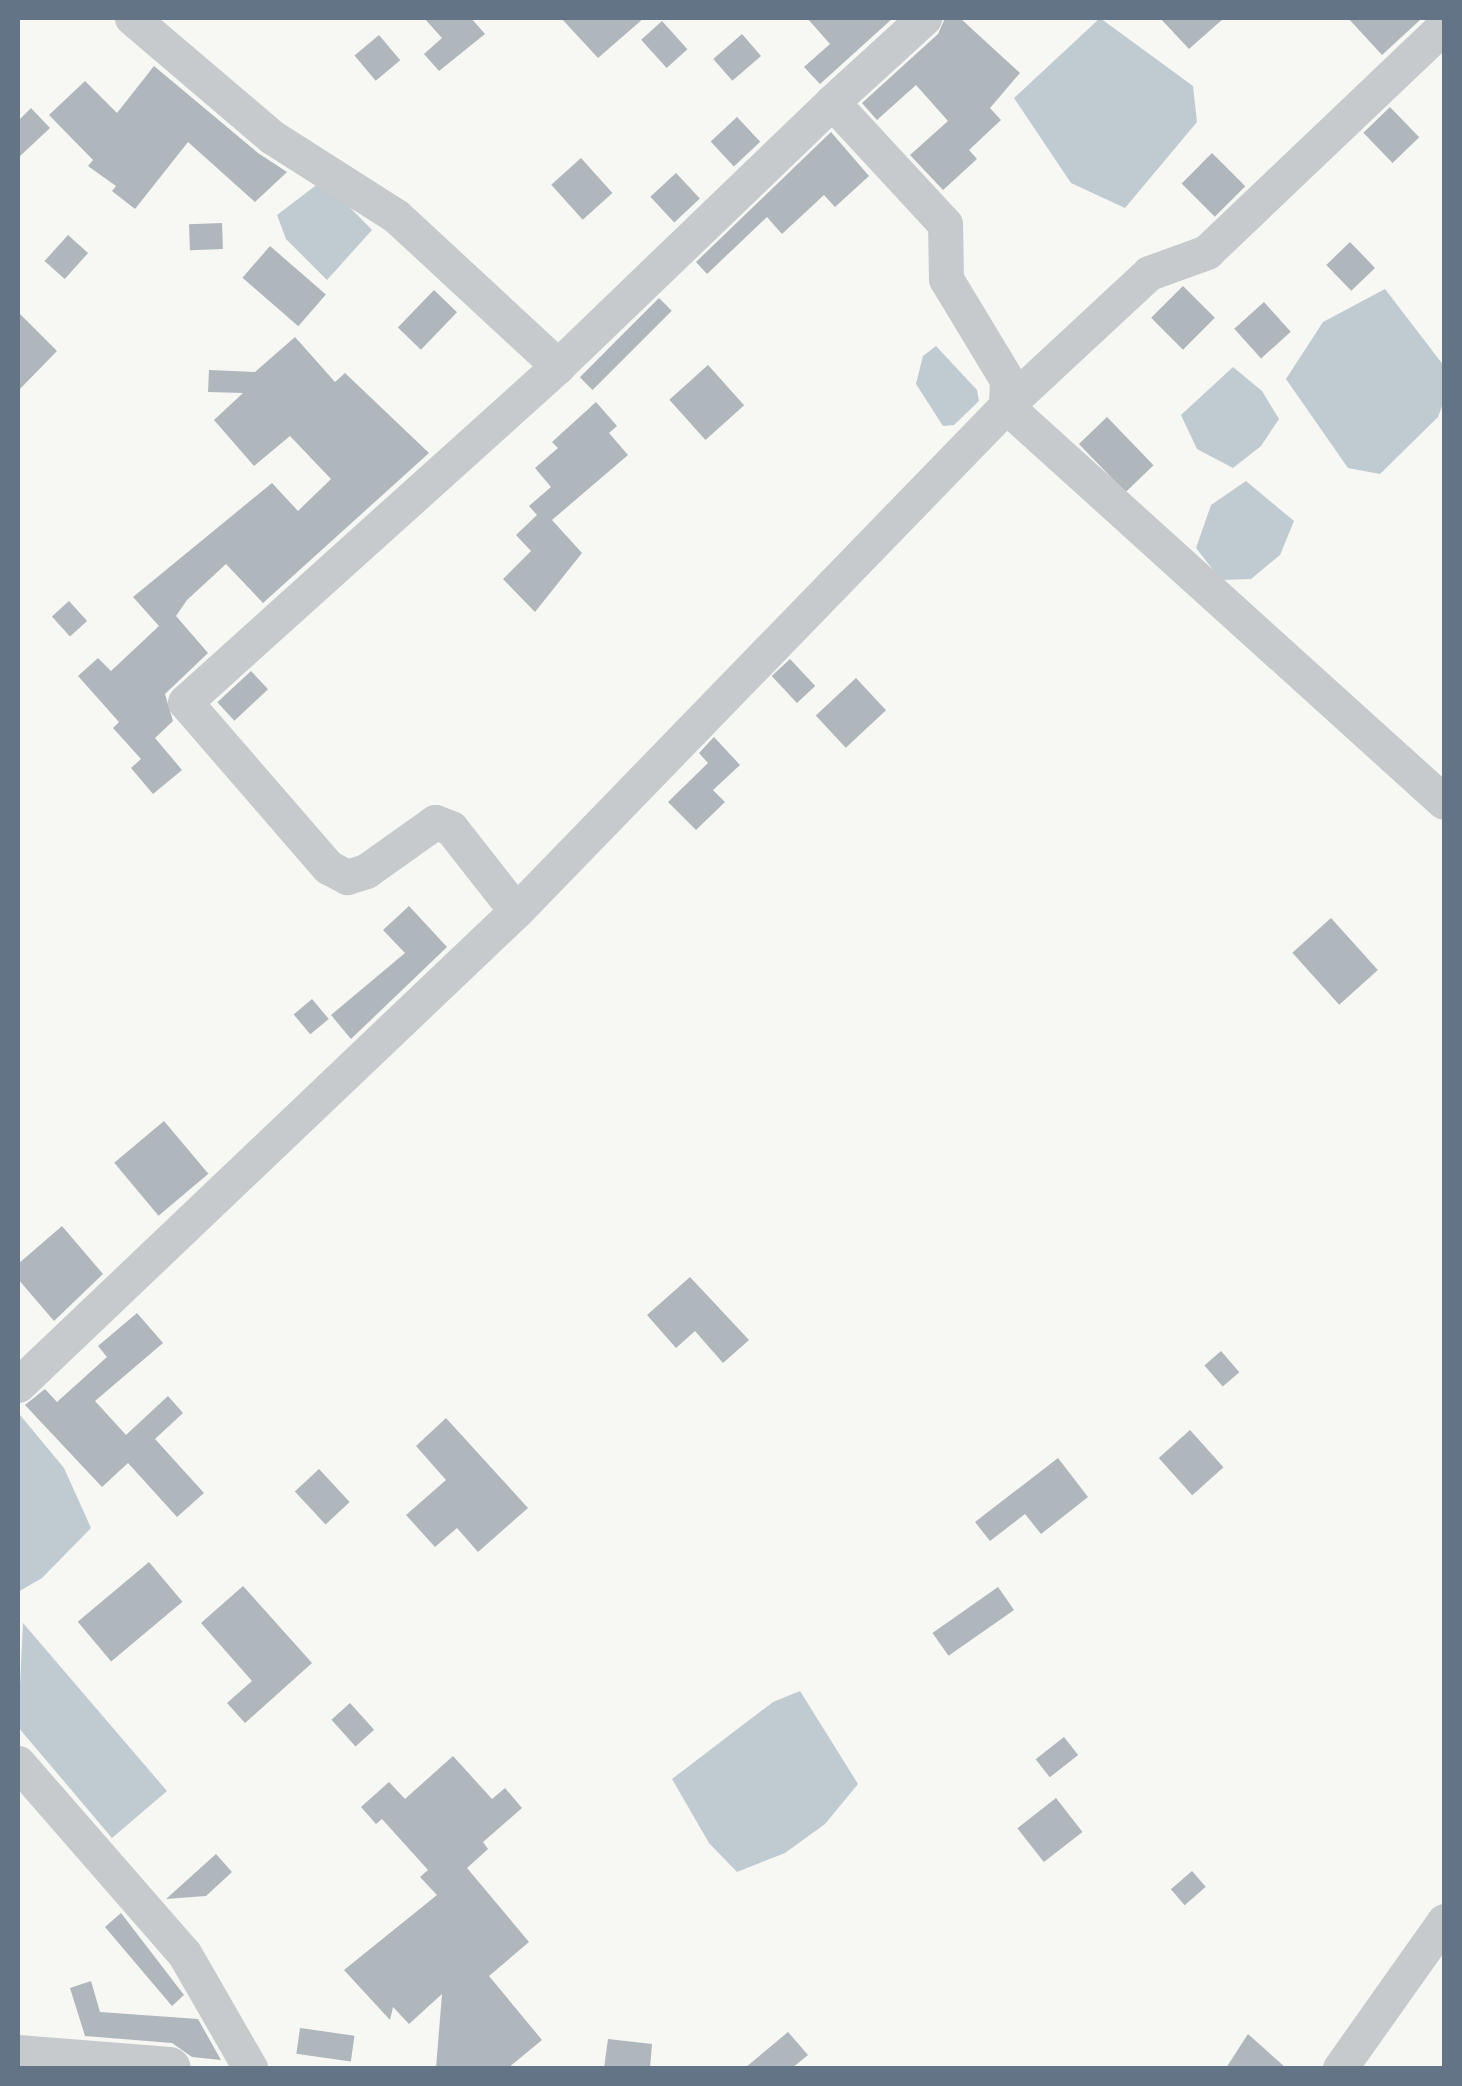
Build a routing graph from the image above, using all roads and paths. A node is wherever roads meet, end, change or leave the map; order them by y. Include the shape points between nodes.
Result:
1 (132, 18) edge
2 (924, 18) edge
3 (1444, 26) edge
4 (832, 102) junction
5 (558, 366) junction
6 (1006, 406) junction
7 (1444, 802) edge
8 (516, 912) junction
9 (18, 1385) edge
10 (18, 1763) edge
11 (1444, 1921) edge
12 (18, 2056) edge
13 (112, 2066) edge
14 (170, 2068) edge
15 (250, 2068) edge
16 (1340, 2068) edge

1 - 5 street via 272,137 396,216
2 - 4 street
3 - 6 street via 1207,252 1149,274
4 - 5 street
4 - 6 street via 945,224 946,279 1006,380
5 - 8 street via 186,702 328,867 347,878 366,871 435,822 451,828
6 - 7 street
6 - 8 street
8 - 9 street
10 - 15 street via 184,1953
11 - 16 street
12 - 13 street
13 - 14 street

